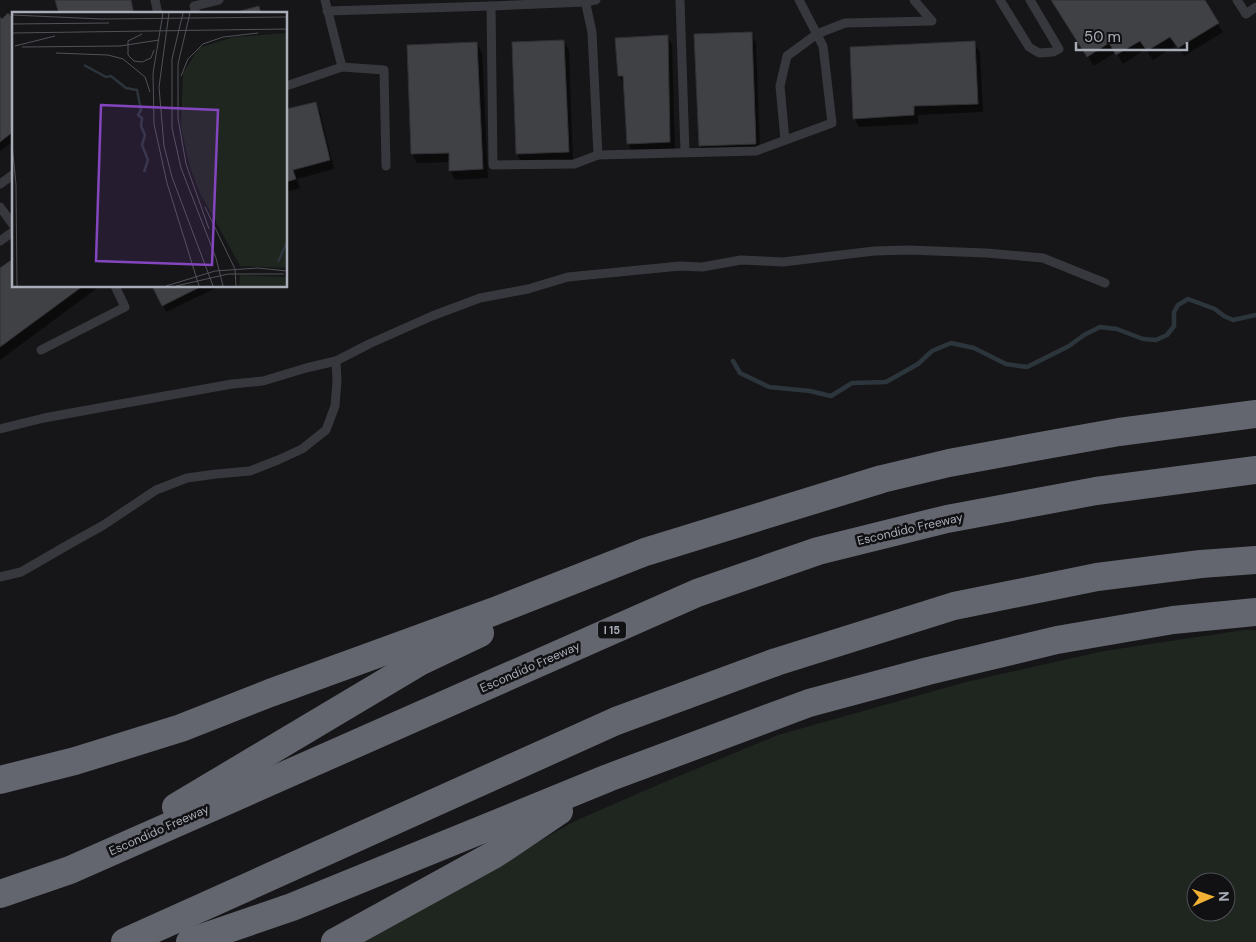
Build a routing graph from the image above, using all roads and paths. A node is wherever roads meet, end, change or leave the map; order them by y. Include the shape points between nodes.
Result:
1 (219, 0) edge
2 (325, 0) edge
3 (596, 0) edge
4 (680, 0) edge
5 (799, 0) edge
6 (914, 0) edge
7 (1000, 0) edge
8 (1030, 0) edge
9 (1237, 0) edge
10 (585, 1) edge
11 (542, 2) edge
12 (490, 6) junction
13 (1256, 7) edge
14 (327, 11) junction
15 (196, 12) edge
16 (817, 34) junction
17 (342, 67) junction
18 (288, 85) edge
19 (785, 140) junction
20 (685, 152) junction
21 (598, 155) junction
22 (386, 166) dead end
23 (12, 175) edge
24 (0, 184) edge
25 (0, 207) edge
26 (12, 223) edge
27 (12, 232) edge
28 (0, 241) edge
29 (1105, 283) dead end
30 (116, 288) edge
31 (41, 350) dead end
32 (336, 361) junction
33 (1256, 414) edge
34 (0, 429) edge
35 (1256, 470) edge
36 (707, 532) junction
37 (1256, 560) edge
38 (0, 576) edge
39 (1248, 613) edge
40 (608, 778) junction
41 (0, 780) edge
42 (70, 870) junction
43 (0, 894) edge
44 (125, 942) edge
45 (190, 942) edge
46 (335, 942) edge

1 - 15 lane via 194,6
2 - 14 lane
3 - 10 lane
4 - 20 lane
5 - 16 lane
6 - 16 lane via 932,21 845,23
7 - 8 lane via 1029,47 1039,53 1059,49
9 - 13 lane via 1246,14
10 - 11 lane
10 - 21 lane via 592,32
11 - 12 lane
12 - 14 lane
12 - 21 lane via 493,165 574,164
14 - 17 lane
16 - 19 lane via 787,56 780,86
16 - 19 lane via 823,46 832,123
17 - 18 lane
17 - 22 lane via 384,70
19 - 20 lane via 756,151
20 - 21 lane
23 - 24 lane
25 - 26 lane
27 - 28 lane
29 - 32 lane via 1043,258 908,250 784,262 741,260 702,267 568,276 528,289 480,298 432,316
30 - 31 lane via 125,307
32 - 34 lane via 263,381 117,404
32 - 38 lane via 335,406 326,430 302,449 250,471 187,478 156,490 102,526 21,572
33 - 36 highway via 1119,432 949,463 882,479
35 - 42 highway, Escondido Freeway / I 15 via 1096,491 947,519 818,551 697,593
36 - 41 highway via 645,552 181,728
36 - 42 highway via 566,592 421,661
37 - 44 highway via 1097,577 954,606 776,662 616,721
39 - 40 highway via 1173,620 1057,640 928,671 809,703
40 - 45 highway via 292,907
40 - 46 highway via 495,854
42 - 43 highway, Escondido Freeway / I 15

